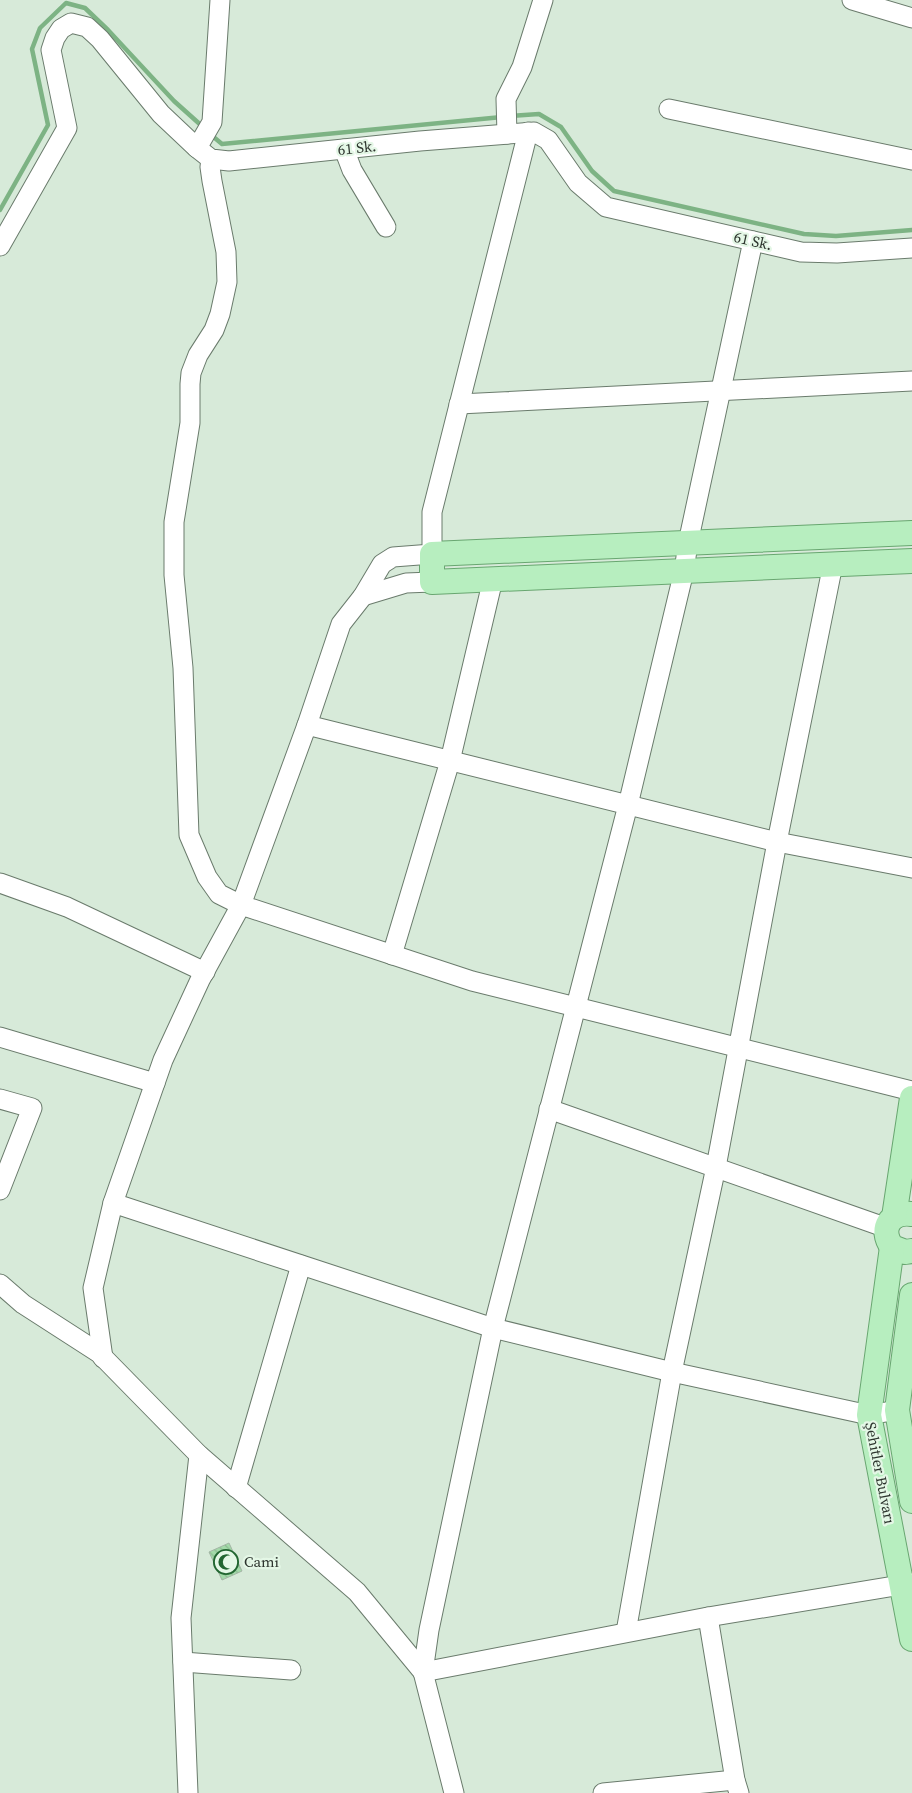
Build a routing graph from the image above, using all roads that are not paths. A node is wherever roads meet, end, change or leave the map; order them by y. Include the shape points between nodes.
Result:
1 (220, 0) edge
2 (543, 0) edge
3 (852, 0) edge
4 (912, 18) edge
5 (669, 109) dead end
6 (507, 122) junction
7 (528, 132) junction
8 (344, 149) junction
9 (203, 150) junction
10 (912, 160) edge
11 (386, 227) dead end
12 (753, 241) junction
13 (0, 246) edge
14 (912, 248) edge
15 (912, 380) edge
16 (721, 390) junction
17 (459, 404) junction
18 (912, 533) edge
19 (688, 543) junction
20 (432, 554) junction
21 (912, 560) edge
22 (833, 564) junction
23 (684, 571) junction
24 (493, 579) junction
25 (432, 582) junction
26 (363, 596) junction
27 (307, 725) junction
28 (450, 761) junction
29 (628, 805) junction
30 (777, 842) junction
31 (912, 868) edge
32 (0, 883) edge
33 (241, 905) junction
34 (392, 956) junction
35 (205, 972) junction
36 (576, 1007) junction
37 (0, 1037) edge
38 (738, 1048) junction
39 (155, 1083) junction
40 (912, 1091) edge
41 (912, 1098) edge
42 (0, 1099) edge
43 (549, 1109) junction
44 (716, 1167) junction
45 (0, 1190) edge
46 (112, 1204) junction
47 (899, 1231) edge
48 (301, 1265) junction
49 (0, 1284) edge
50 (912, 1295) edge
51 (493, 1328) junction
52 (104, 1358) junction
53 (672, 1372) junction
54 (897, 1410) junction
55 (869, 1415) junction
56 (199, 1454) junction
57 (236, 1488) junction
58 (912, 1501) edge
59 (906, 1584) edge
60 (708, 1617) junction
61 (626, 1632) junction
62 (912, 1639) edge
63 (183, 1662) junction
64 (291, 1670) dead end
65 (423, 1672) junction
66 (737, 1786) edge
67 (188, 1793) edge
68 (454, 1793) edge
69 (603, 1793) edge

1 - 9 street via 212,122
2 - 6 street via 522,67 506,99
3 - 4 street
5 - 10 street
6 - 7 street, 61 Sk.
6 - 8 street, 61 Sk.
7 - 12 street, 61 Sk. via 548,140 578,183 606,207
7 - 17 street
8 - 9 street, 61 Sk. via 229,161
8 - 11 street via 352,170
9 - 13 street via 161,114 100,39 87,27 71,23 55,38 51,50 67,128
9 - 33 street via 210,163 226,252 227,282 214,330 191,373 190,423 174,522 174,575 184,668 189,835 207,877 219,894
12 - 14 street, 61 Sk. via 801,252
12 - 16 street
15 - 16 street
16 - 17 street
16 - 19 street
17 - 20 street via 432,512
18 - 19 main road
19 - 20 main road
19 - 23 street
20 - 25 main road
20 - 26 street via 393,557 382,564
21 - 22 main road
22 - 23 main road
22 - 30 street
23 - 24 main road
23 - 29 street
24 - 25 main road
24 - 28 street
25 - 26 street via 406,583
26 - 27 street via 341,624
27 - 28 street
27 - 33 street
28 - 29 street
28 - 34 street
29 - 30 street
29 - 36 street
30 - 31 street
30 - 38 street
32 - 35 street via 67,907
33 - 34 street
33 - 35 street
34 - 36 street via 472,981
35 - 39 street
36 - 38 street
36 - 43 street
37 - 39 street
38 - 40 street
38 - 44 street
39 - 46 street
41 - 47 main road, Şehitler Bulvarı
42 - 45 street via 32,1108
43 - 44 street
43 - 51 street
44 - 47 street
44 - 53 street
46 - 48 street
46 - 52 street via 93,1288
47 - 55 main road, Şehitler Bulvarı
48 - 51 street
48 - 57 street
49 - 52 street via 23,1304
50 - 54 main road, Şehitler Bulvarı
51 - 53 street
51 - 65 street via 428,1630
52 - 56 street
53 - 55 street
53 - 61 street
54 - 55 street
54 - 58 main road, Şehitler Bulvarı
55 - 59 main road, Şehitler Bulvarı
56 - 57 street
56 - 63 street via 181,1618
57 - 65 street via 357,1592
59 - 60 street
59 - 62 main road, Şehitler Bulvarı
60 - 61 street
60 - 66 street
61 - 65 street
63 - 64 street
63 - 67 street
65 - 68 street
66 - 69 street

